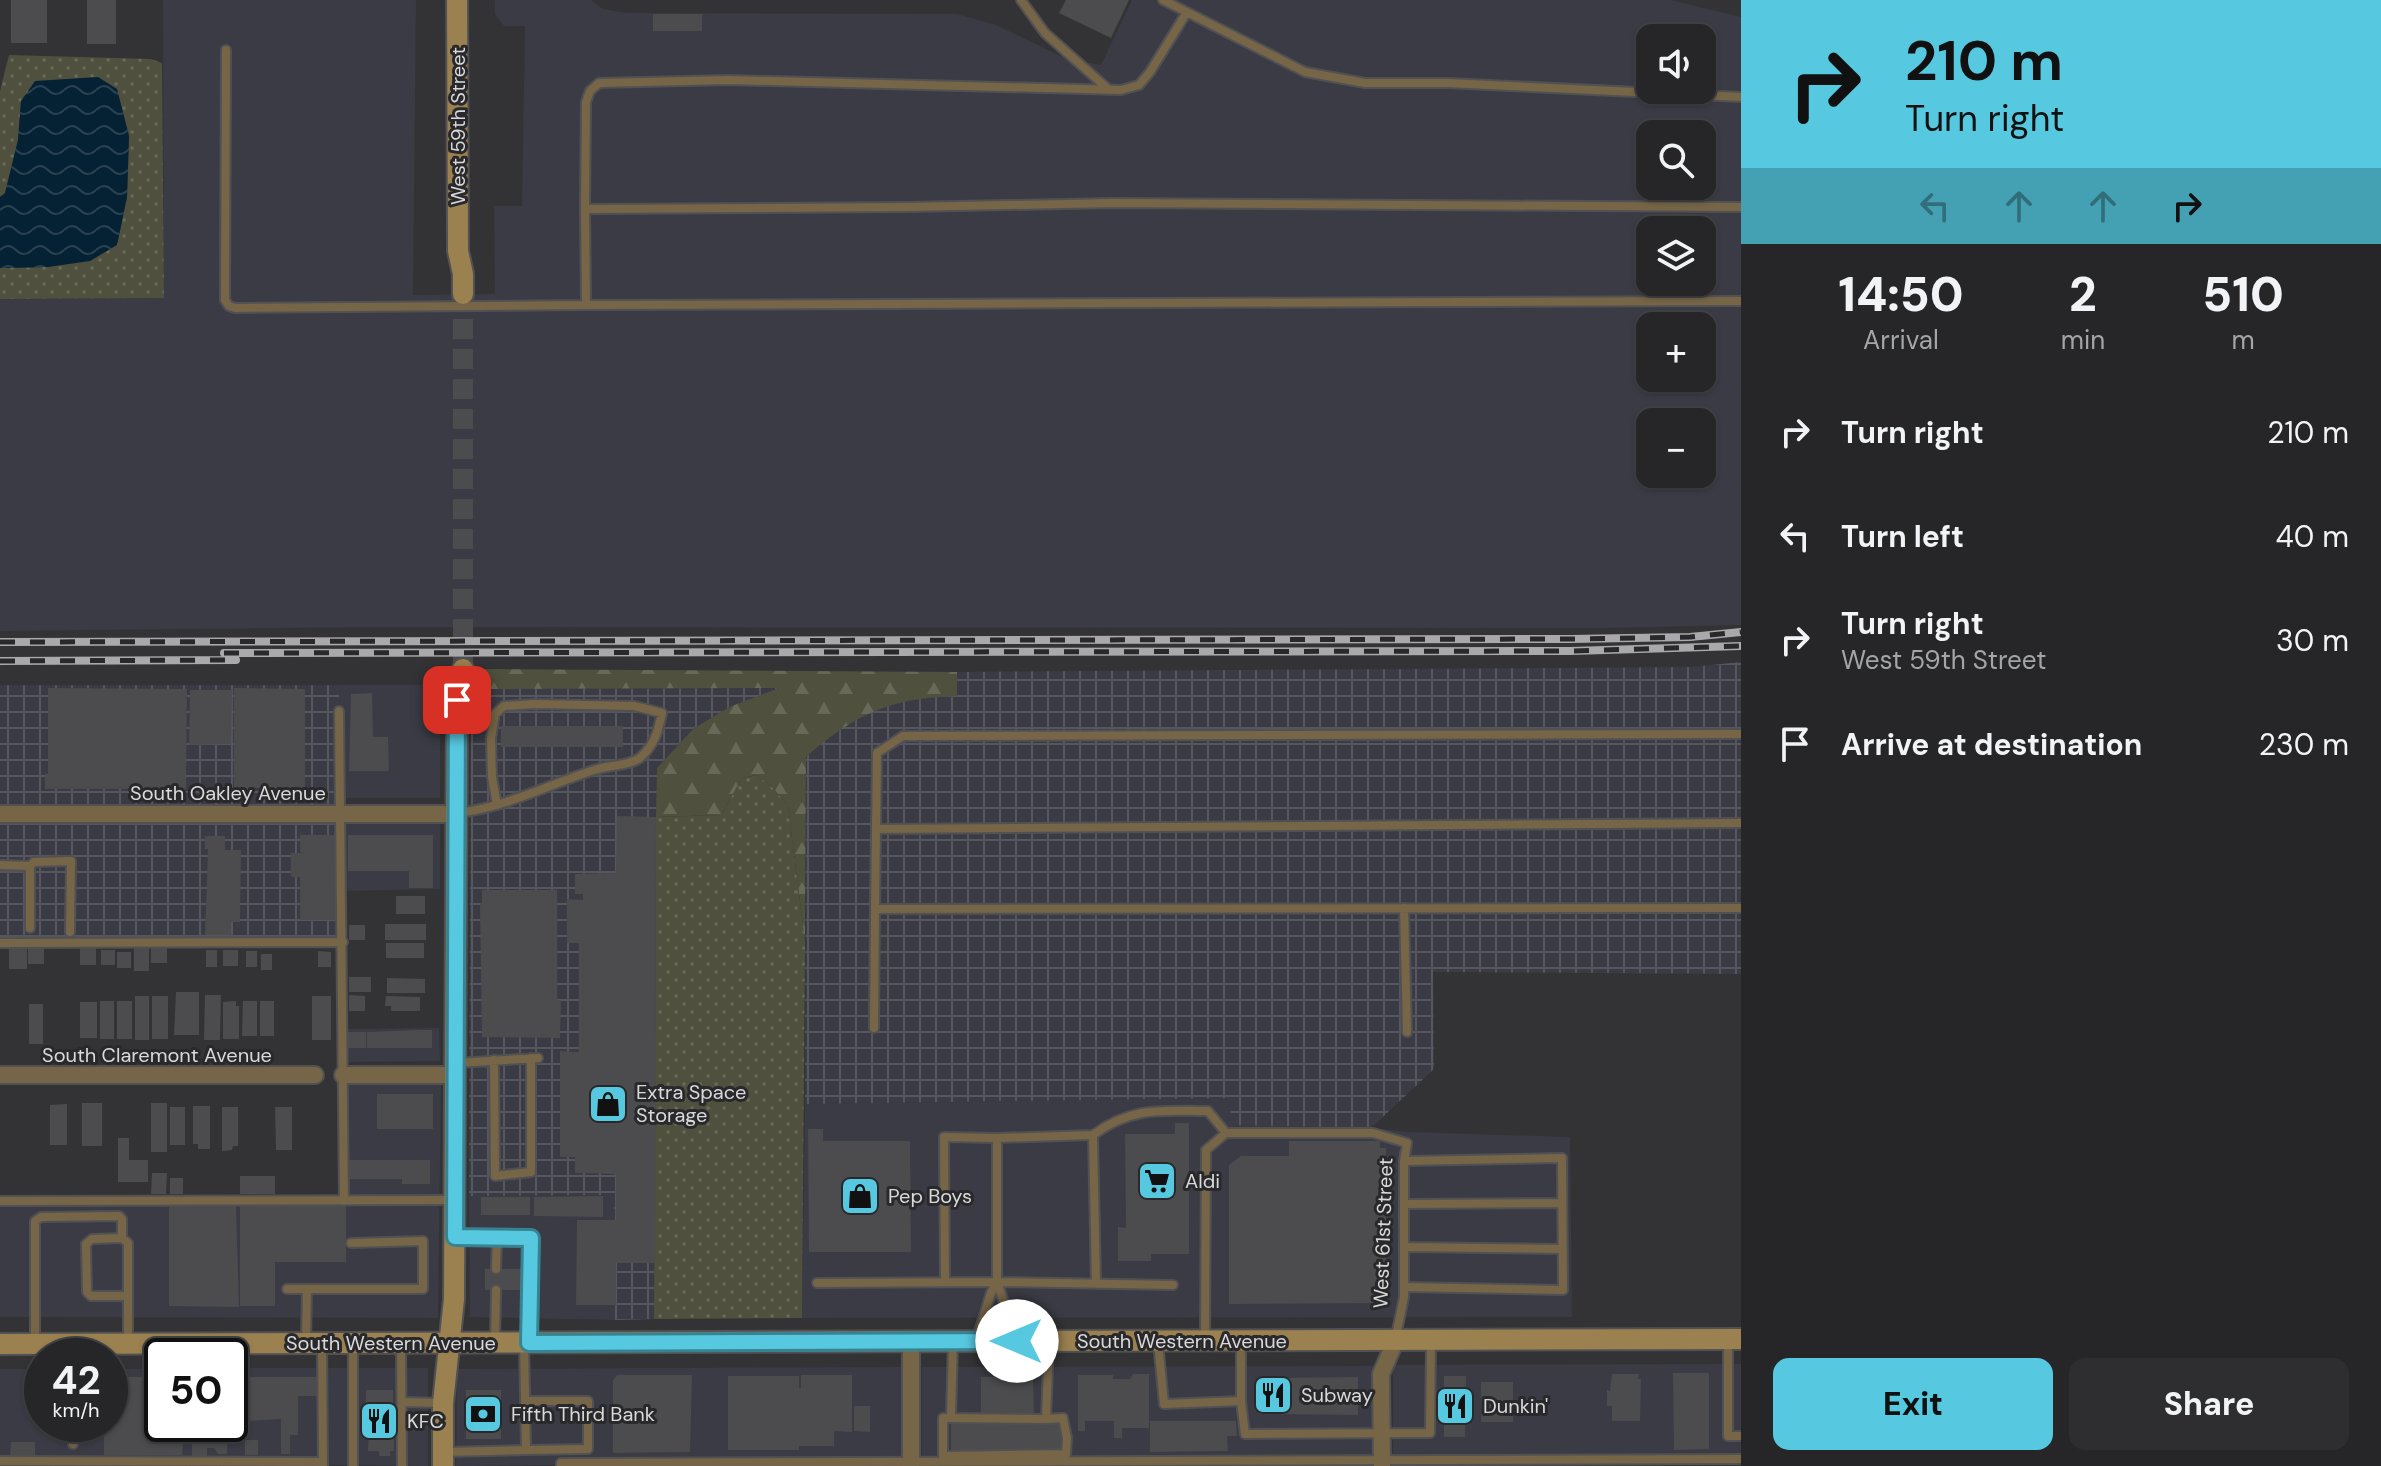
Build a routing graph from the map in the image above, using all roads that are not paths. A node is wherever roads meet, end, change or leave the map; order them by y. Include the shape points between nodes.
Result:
1 (457, 0) edge
2 (1021, 0) edge
3 (1163, 0) edge
4 (1187, 12) junction
5 (226, 50) dead end
6 (1109, 89) junction
7 (1741, 97) edge
8 (1741, 207) edge
9 (585, 209) junction
10 (458, 294) tunnel mouth
11 (1741, 301) edge
12 (586, 305) junction
13 (457, 670) tunnel mouth
14 (339, 711) dead end
15 (1741, 734) edge
16 (497, 805) junction
17 (341, 813) junction
18 (0, 814) edge
19 (457, 814) junction
20 (1741, 823) edge
21 (876, 829) junction
22 (0, 865) edge
23 (30, 866) junction
24 (1404, 908) junction
25 (1741, 908) edge
26 (875, 909) junction
27 (30, 928) dead end
28 (70, 932) dead end
29 (343, 942) junction
30 (0, 943) edge
31 (874, 1028) dead end
32 (1407, 1032) dead end
33 (494, 1060) junction
34 (456, 1069) junction
35 (0, 1075) edge
36 (315, 1075) dead end
37 (343, 1075) junction
38 (1226, 1133) junction
39 (1093, 1135) junction
40 (997, 1138) junction
41 (1404, 1161) junction
42 (456, 1200) junction
43 (0, 1201) edge
44 (344, 1201) junction
45 (1562, 1203) junction
46 (1404, 1204) junction
47 (455, 1237) junction
48 (122, 1238) junction
49 (497, 1238) junction
50 (351, 1243) dead end
51 (1404, 1247) junction
52 (1562, 1249) junction
53 (496, 1269) dead end
54 (945, 1282) junction
55 (997, 1282) junction
56 (817, 1283) dead end
57 (1096, 1283) junction
58 (1173, 1285) dead end
59 (1404, 1287) junction
60 (287, 1289) dead end
61 (307, 1289) junction
62 (496, 1290) dead end
63 (128, 1296) junction
64 (35, 1338) edge
65 (128, 1338) edge
66 (1734, 1339) edge
67 (911, 1340) junction
68 (953, 1341) junction
69 (976, 1341) junction
70 (1017, 1341) junction
71 (1049, 1341) junction
72 (1158, 1341) junction
73 (1205, 1341) junction
74 (1241, 1341) junction
75 (1431, 1341) junction
76 (527, 1342) junction
77 (1395, 1342) junction
78 (128, 1343) edge
79 (314, 1343) junction
80 (353, 1343) junction
81 (401, 1343) junction
82 (448, 1343) junction
83 (495, 1343) junction
84 (0, 1344) edge
85 (24, 1344) edge
86 (525, 1401) junction
87 (1241, 1401) junction
88 (402, 1402) junction
89 (443, 1403) junction
90 (951, 1418) junction
91 (1046, 1419) junction
92 (1382, 1435) junction
93 (1741, 1436) edge
94 (526, 1450) junction
95 (443, 1459) edge
96 (1741, 1459) edge
97 (0, 1461) edge
98 (1382, 1463) edge
99 (323, 1464) edge
100 (911, 1464) edge
101 (353, 1466) edge
102 (402, 1466) edge
103 (561, 1466) edge

1 - 10 main road, West 59th Street via 458,251 463,274
2 - 6 lane via 1045,33
3 - 4 lane
4 - 6 lane via 1139,85
4 - 7 lane via 1305,72 1365,83
5 - 12 lane via 229,306
6 - 9 lane via 728,80 599,83 586,102
8 - 9 lane via 1113,203
9 - 12 lane
11 - 12 lane
13 - 19 main road via 462,685 457,700
14 - 17 lane
15 - 21 lane via 903,736 877,753
16 - 16 lane via 595,769 639,759 657,738 662,713 634,706 504,706 495,714 491,738
16 - 19 lane
17 - 18 street, South Oakley Avenue
17 - 19 street, South Oakley Avenue
17 - 29 lane
19 - 34 main road
20 - 21 lane
21 - 26 lane
22 - 23 lane
23 - 27 lane
23 - 28 lane via 71,861
24 - 25 lane
24 - 26 lane
24 - 32 lane
26 - 31 lane
29 - 30 lane
29 - 37 lane
33 - 33 lane via 495,1176 531,1172 534,1058
33 - 34 lane
34 - 37 street
34 - 42 main road
35 - 36 street, South Claremont Avenue
37 - 44 lane
38 - 39 lane via 1208,1111 1139,1112
38 - 41 lane, West 61st Street via 1373,1133 1407,1143
38 - 73 lane via 1206,1150
39 - 40 lane
39 - 57 lane
40 - 54 lane via 944,1137
40 - 55 lane
41 - 45 lane via 1562,1158
41 - 46 lane, West 61st Street
42 - 44 lane
42 - 47 main road
43 - 44 lane
45 - 46 lane
45 - 52 lane
46 - 51 lane, West 61st Street
47 - 49 lane
47 - 82 main road
48 - 63 lane via 128,1243
48 - 63 lane via 86,1244 87,1292
48 - 64 lane via 119,1216 35,1221
49 - 53 lane
49 - 76 lane via 531,1238
50 - 61 lane via 423,1241 423,1289
51 - 52 lane
51 - 59 lane, West 61st Street
52 - 59 lane via 1563,1290
54 - 55 lane
54 - 56 lane
55 - 57 lane
55 - 69 lane
55 - 70 lane
57 - 58 lane
59 - 77 lane, West 61st Street
60 - 61 lane
61 - 79 lane
62 - 83 lane
63 - 65 lane
66 - 75 main road, South Western Avenue
66 - 93 lane via 1728,1436
67 - 68 main road, South Western Avenue
67 - 76 main road, South Western Avenue
67 - 100 street
68 - 69 main road, South Western Avenue
68 - 90 lane
69 - 70 main road, South Western Avenue
70 - 71 main road, South Western Avenue
71 - 72 main road, South Western Avenue
71 - 91 lane
72 - 73 main road, South Western Avenue
72 - 87 lane via 1164,1404
73 - 74 main road, South Western Avenue
74 - 77 main road, South Western Avenue
74 - 87 lane
75 - 77 main road, South Western Avenue
75 - 92 lane via 1430,1433
76 - 83 main road, South Western Avenue
76 - 86 lane
77 - 92 street, West 61st Street via 1381,1374
78 - 79 main road, South Western Avenue
79 - 80 main road, South Western Avenue
79 - 99 lane
80 - 81 main road, South Western Avenue
80 - 101 lane
81 - 82 main road, South Western Avenue
81 - 88 lane
82 - 83 main road, South Western Avenue
82 - 89 main road
84 - 85 main road, South Western Avenue
86 - 94 lane
86 - 94 lane via 588,1401 588,1449
87 - 92 lane via 1245,1434
88 - 89 lane
88 - 102 lane
89 - 95 main road
90 - 91 lane
90 - 91 lane via 943,1418 943,1456 1066,1454 1063,1418
92 - 98 street, West 61st Street
94 - 95 lane
96 - 98 lane
97 - 99 lane
98 - 100 lane
100 - 103 lane

